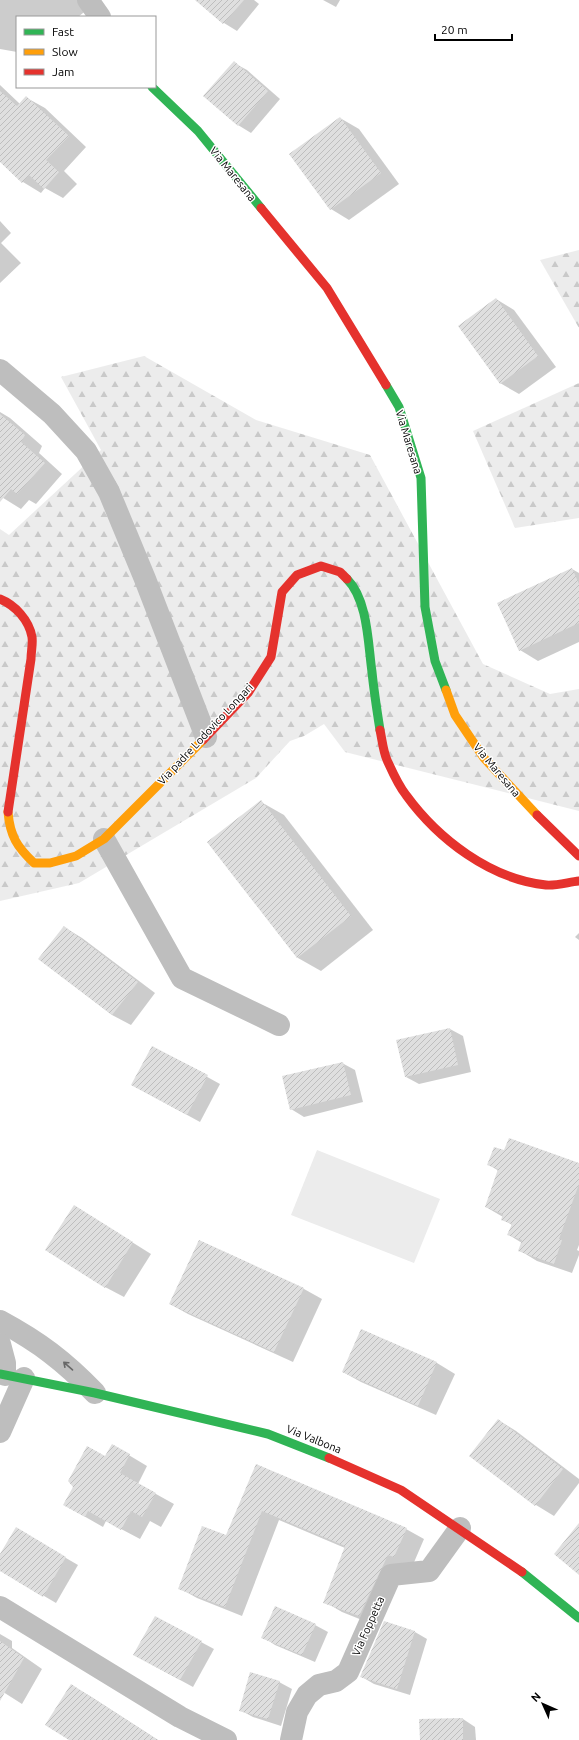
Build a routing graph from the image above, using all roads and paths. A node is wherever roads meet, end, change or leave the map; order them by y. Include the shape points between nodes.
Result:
1 (88, 0) edge
2 (99, 16) edge
3 (153, 88) edge
4 (0, 370) edge
5 (0, 599) edge
6 (206, 737) junction
7 (104, 839) junction
8 (579, 856) edge
9 (579, 881) edge
10 (279, 1024) dead end
11 (0, 1321) edge
12 (0, 1344) edge
13 (10, 1376) edge
14 (95, 1393) junction
15 (0, 1432) edge
16 (460, 1528) junction
17 (0, 1608) edge
18 (579, 1618) edge
19 (226, 1740) edge
20 (291, 1740) edge

1 - 2 street
3 - 8 street, Via Maresana via 198,131 327,288 399,407 412,442 420,478 427,615 436,661 455,714 484,758
4 - 6 street via 52,414 90,457 109,492
5 - 7 street, Via padre Lodovico Longari via 21,613 31,634 30,659 8,813 11,835 18,848 34,863 50,863 76,856
6 - 7 street, Via padre Lodovico Longari
6 - 9 street, Via padre Lodovico Longari via 248,693 271,657 282,592 297,575 321,566 340,572 353,585 360,602 366,624 376,707 386,758 405,794 454,846 486,866 519,880 547,884
7 - 10 street via 182,978
14 -> 11 street via 48,1350
12 - 13 street
13 - 14 street, Via Valbona
13 - 15 street
14 - 16 street, Via Valbona via 268,1434 314,1451 402,1490
16 - 18 street, Via Valbona via 514,1565
16 - 20 street, Via Foppetta via 429,1571 391,1575 348,1672 336,1681 319,1685 307,1695 298,1712
17 - 19 street via 180,1717

